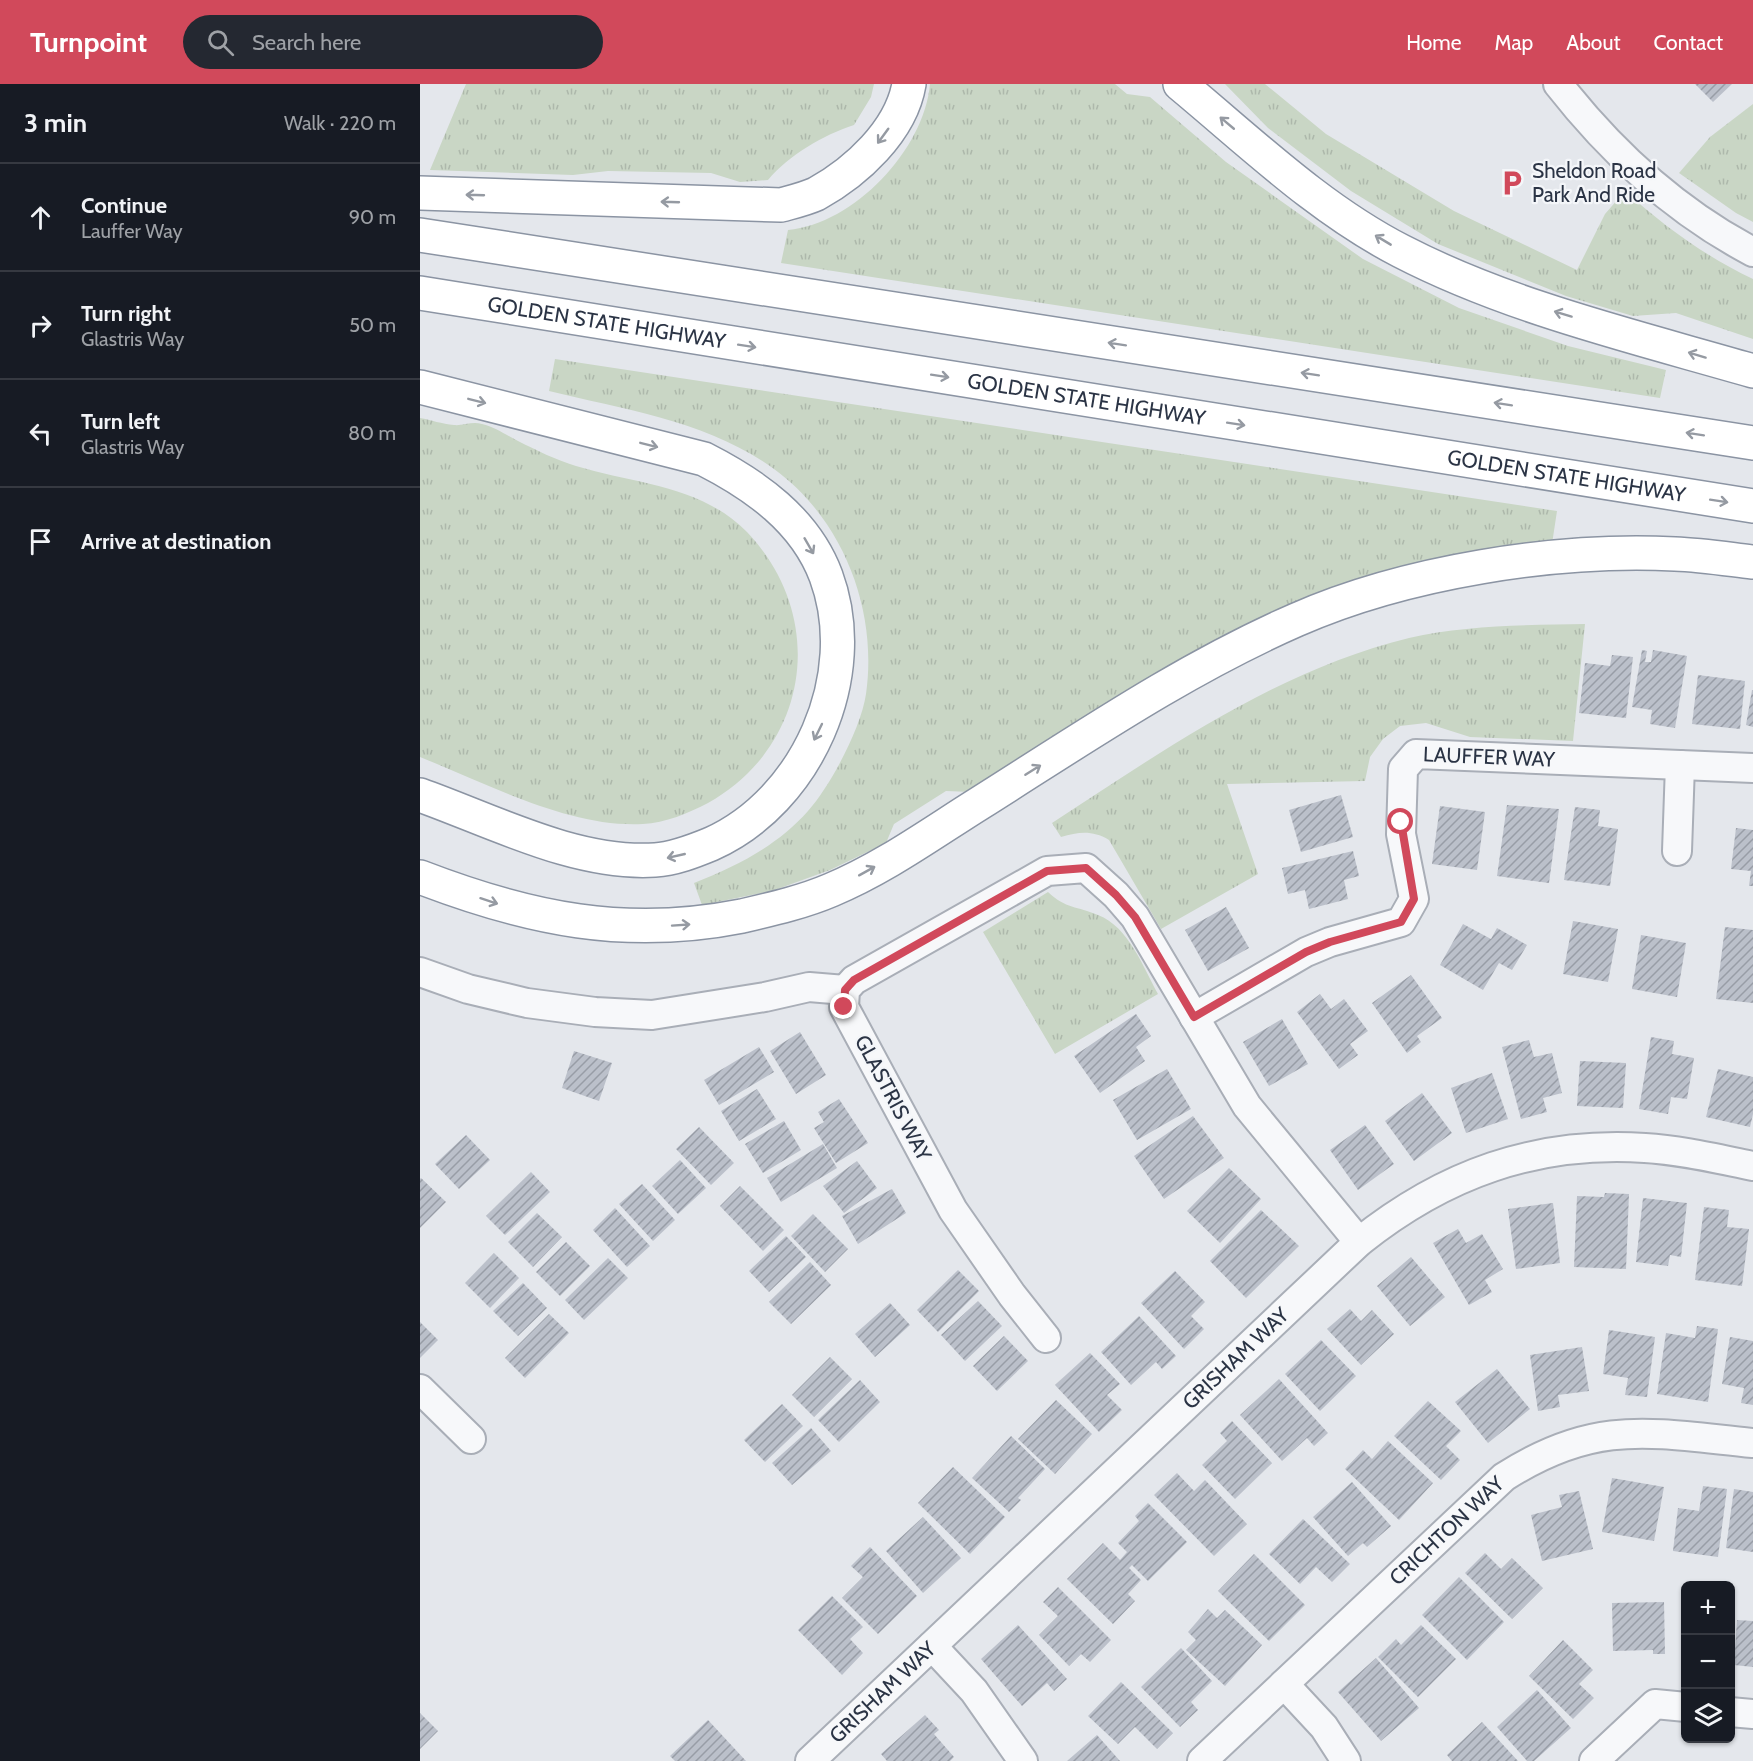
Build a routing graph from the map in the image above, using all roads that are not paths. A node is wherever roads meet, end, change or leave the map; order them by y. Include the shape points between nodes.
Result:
1 (909, 84) edge
2 (1180, 84) edge
3 (1558, 84) edge
4 (420, 193) edge
5 (420, 235) edge
6 (1753, 252) edge
7 (420, 293) edge
8 (1753, 371) edge
9 (420, 387) edge
10 (1753, 443) edge
11 (1753, 506) edge
12 (1753, 562) edge
13 (1680, 765) junction
14 (1753, 768) edge
15 (420, 795) edge
16 (1677, 851) dead end
17 (420, 877) edge
18 (420, 972) edge
19 (845, 990) junction
20 (1194, 1017) junction
21 (1753, 1166) edge
22 (1359, 1242) junction
23 (1046, 1338) dead end
24 (420, 1389) edge
25 (471, 1439) dead end
26 (1753, 1443) edge
27 (932, 1646) junction
28 (1284, 1684) junction
29 (1681, 1707) edge
30 (1735, 1712) edge
31 (1753, 1714) edge
32 (810, 1761) edge
33 (1023, 1761) edge
34 (1202, 1761) edge
35 (1346, 1761) edge
36 (1594, 1761) edge

1 -> 4 highway via 893,123 874,149 845,176 814,195 781,205
8 -> 2 highway via 1540,308 1400,251 1330,206
3 - 6 street via 1637,172 1696,217
10 -> 5 highway
7 -> 11 highway, GOLDEN STATE HIGHWAY
9 -> 15 highway via 704,459 741,478 779,508 805,538 826,576 837,650 834,686 822,727 782,790 756,816 693,852 656,860 582,854
17 -> 12 highway via 495,903 567,921 640,928 702,924 772,909 832,890 904,851 1216,658 1298,619 1353,599 1448,574 1526,560 1674,554
13 - 14 street, LAUFFER WAY
13 - 16 street
13 - 20 street, LAUFFER WAY via 1416,754 1403,769 1401,834 1414,899 1401,922 1306,952
18 - 19 street via 527,1003 652,1015 765,998 809,987
19 - 20 street via 854,980 1047,871 1086,868 1135,917
19 - 23 street, GLASTRIS WAY via 844,1007 953,1210
20 - 22 street via 1247,1106
21 - 22 street, GRISHAM WAY via 1647,1148 1596,1147 1546,1152 1462,1177 1416,1201
22 - 27 street, GRISHAM WAY
24 - 25 street
26 - 28 street, CRICHTON WAY via 1645,1432 1607,1434 1571,1442 1536,1457 1504,1477
27 - 32 street, GRISHAM WAY
27 - 33 street via 974,1691
28 - 34 street, CRICHTON WAY
28 - 35 street via 1324,1727
29 - 36 street via 1655,1704
30 - 31 street

